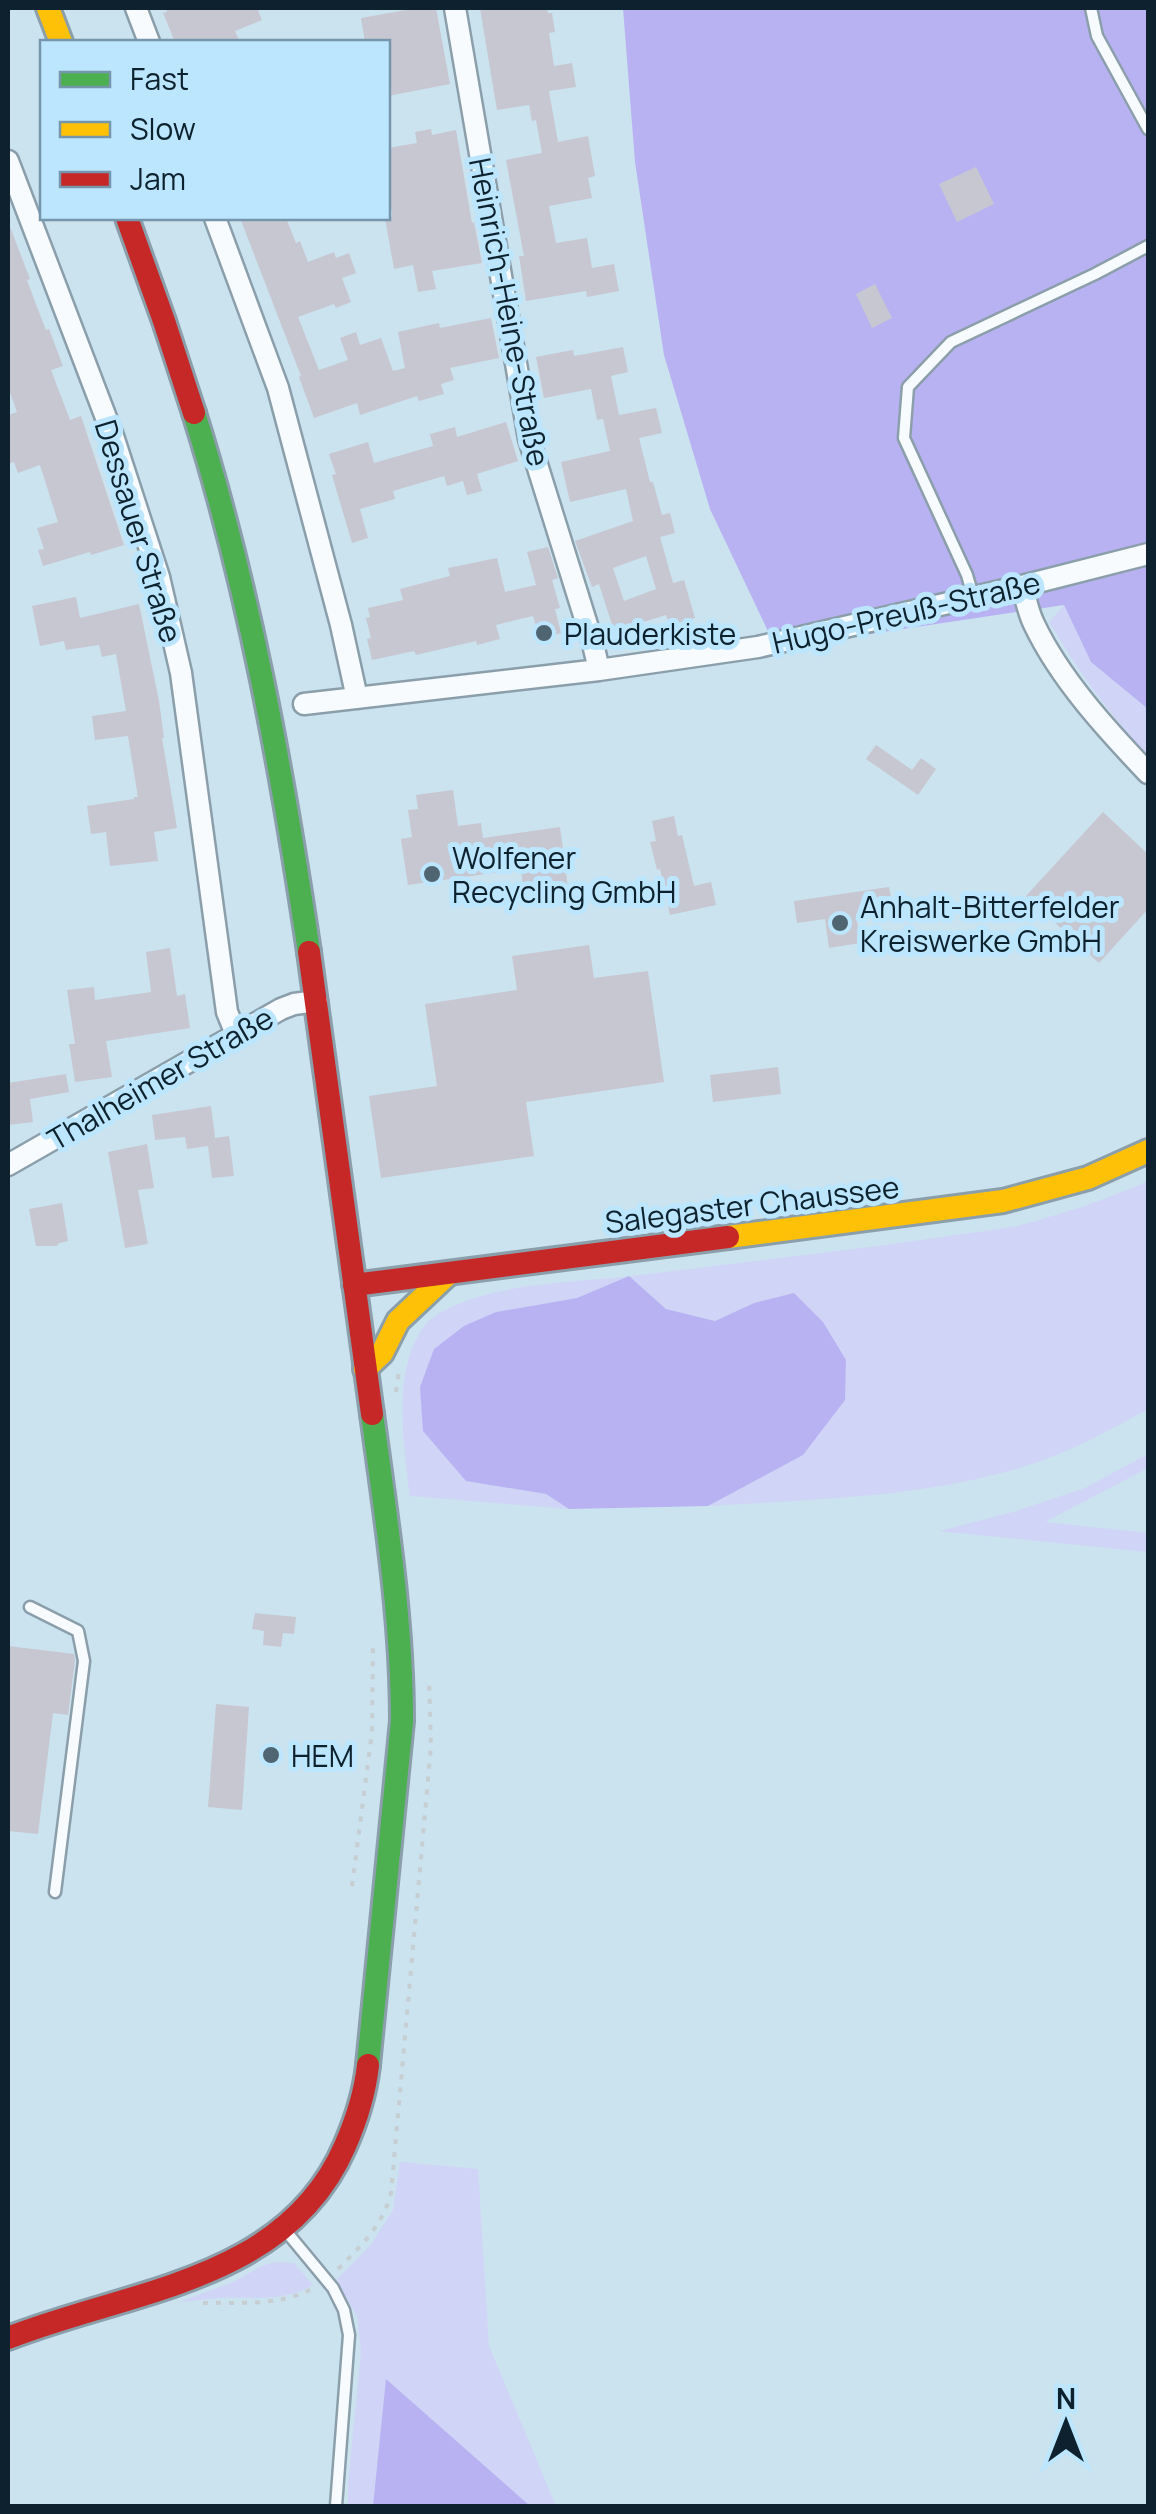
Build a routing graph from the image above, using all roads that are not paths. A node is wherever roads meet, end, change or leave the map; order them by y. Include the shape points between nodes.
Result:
1 (48, 8) edge
2 (136, 8) edge
3 (455, 8) edge
4 (1091, 8) edge
5 (61, 40) edge
6 (148, 40) edge
7 (1148, 129) edge
8 (8, 161) edge
9 (129, 220) edge
10 (217, 220) edge
11 (1148, 246) edge
12 (1148, 554) edge
13 (1022, 586) junction
14 (973, 596) junction
15 (599, 670) junction
16 (357, 698) junction
17 (304, 704) dead end
18 (1148, 774) edge
19 (317, 1001) junction
20 (236, 1034) junction
21 (1148, 1151) edge
22 (8, 1165) edge
23 (448, 1274) junction
24 (354, 1285) junction
25 (366, 1369) junction
26 (30, 1607) dead end
27 (55, 1892) dead end
28 (284, 2229) junction
29 (8, 2338) edge
30 (336, 2506) edge

1 - 5 main road
2 - 6 street
3 - 15 street, Heinrich-Heine-Straße via 529,439
4 - 7 lane via 1096,36
8 - 20 street, Dessauer Straße via 113,436 159,578
9 - 19 main road via 192,405 243,592 284,789
10 - 16 street via 278,388
11 - 14 lane via 951,342 908,387 904,438
12 - 13 street, Hugo-Preuß-Straße
13 - 14 street, Hugo-Preuß-Straße
13 - 18 street via 1049,652
14 - 15 street, Hugo-Preuß-Straße via 758,646
15 - 16 street, Hugo-Preuß-Straße
16 - 17 street, Hugo-Preuß-Straße
19 - 20 street, Thalheimer Straße via 281,1009
19 - 24 main road
20 - 22 street, Thalheimer Straße
21 - 23 main road, Salegaster Chaussee via 1072,1184 981,1205
23 - 24 main road, Salegaster Chaussee
23 - 25 main road via 398,1321
24 - 25 main road
25 - 28 main road via 395,1581 402,1721 367,2076 356,2124 316,2199
26 - 27 lane via 78,1631 84,1661
28 - 29 main road via 208,2274
28 - 30 lane via 327,2279 349,2335

